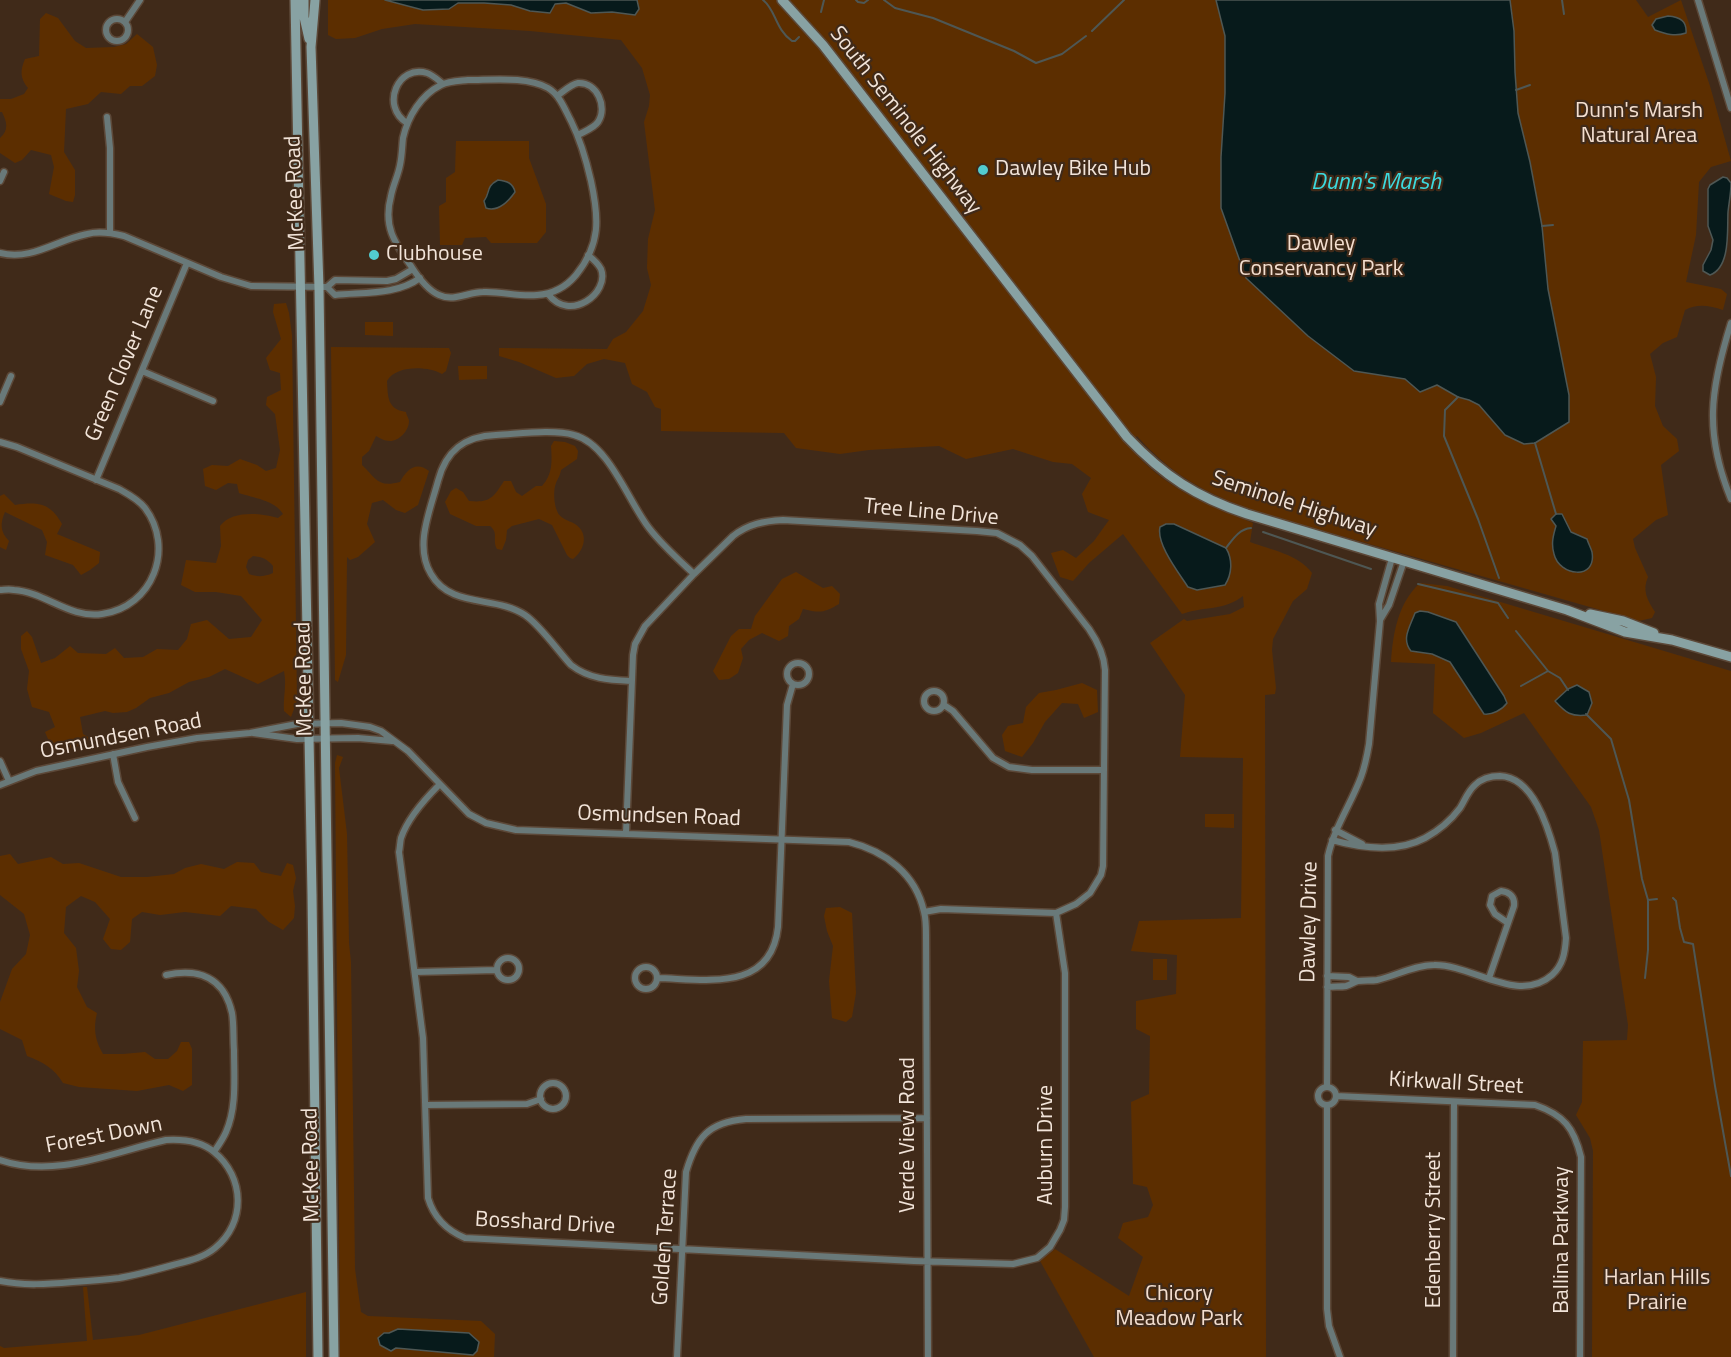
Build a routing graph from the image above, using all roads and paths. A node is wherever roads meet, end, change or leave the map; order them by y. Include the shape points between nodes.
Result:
1 (140, 0) edge
2 (295, 0) edge
3 (304, 0) edge
4 (315, 0) edge
5 (782, 0) edge
6 (1698, 0) edge
7 (125, 22) dead end
8 (311, 47) junction
9 (443, 84) junction
10 (557, 96) junction
11 (1731, 108) edge
12 (107, 117) dead end
13 (407, 123) junction
14 (578, 135) junction
15 (4, 172) dead end
16 (0, 181) edge
17 (110, 233) junction
18 (0, 252) edge
19 (588, 255) junction
20 (187, 263) junction
21 (413, 269) junction
22 (995, 269) joint
23 (420, 278) junction
24 (314, 288) junction
25 (548, 294) junction
26 (1731, 323) edge
27 (142, 371) junction
28 (11, 376) dead end
29 (213, 401) dead end
30 (0, 402) edge
31 (0, 442) edge
32 (96, 480) junction
33 (1731, 499) edge
34 (1392, 558) junction
35 (1404, 561) junction
36 (694, 574) junction
37 (0, 590) edge
38 (1380, 621) junction
39 (1731, 657) edge
40 (632, 681) junction
41 (793, 684) dead end
42 (944, 705) dead end
43 (325, 723) junction
44 (309, 724) junction
45 (250, 733) junction
46 (309, 739) junction
47 (326, 740) junction
48 (393, 741) junction
49 (112, 754) junction
50 (0, 761) edge
51 (1104, 770) junction
52 (9, 781) junction
53 (0, 785) edge
54 (439, 785) junction
55 (135, 818) dead end
56 (1335, 830) junction
57 (626, 833) junction
58 (781, 839) junction
59 (1332, 840) junction
60 (1365, 846) junction
61 (924, 912) junction
62 (1056, 913) junction
63 (1508, 923) junction
64 (497, 970) dead end
65 (415, 972) junction
66 (166, 975) dead end
67 (1327, 976) junction
68 (657, 978) dead end
69 (1489, 978) junction
70 (1357, 981) junction
71 (1327, 987) junction
72 (1327, 1087) junction
73 (1336, 1096) junction
74 (541, 1099) junction
75 (1454, 1102) junction
76 (426, 1105) junction
77 (1327, 1105) junction
78 (927, 1118) junction
79 (1569, 1125) joint
80 (214, 1152) junction
81 (0, 1160) edge
82 (682, 1249) junction
83 (928, 1261) junction
84 (0, 1281) edge
85 (318, 1357) edge
86 (334, 1357) edge
87 (677, 1357) edge
88 (928, 1357) edge
89 (1340, 1357) edge
90 (1453, 1357) edge
91 (1580, 1357) edge

1 - 7 street
2 - 24 main road, McKee Road
3 - 8 main road
4 - 8 main road, McKee Road
5 - 22 main road, South Seminole Highway via 823,45
6 - 11 street
8 - 24 main road, McKee Road
9 - 10 street via 468,80 524,81 543,85
9 - 13 street via 425,97
9 - 13 street via 424,72 415,72 400,82 393,102 396,113
10 - 14 street
10 - 14 street via 580,83 591,87 599,97 600,120
12 - 17 street
13 - 21 street via 388,222 395,243
14 - 19 street via 597,208 596,233
15 - 16 street
17 - 18 street via 85,234 34,253
17 - 20 street
19 - 25 street via 572,279
19 - 25 street via 602,277 600,286 586,301 566,306 556,303
20 - 24 street via 251,286
20 - 27 street, Green Clover Lane
21 - 23 street
21 - 24 street via 396,279 335,280
22 - 34 main road, Seminole Highway via 1127,437 1155,466 1225,507
23 - 24 street via 395,289 335,295
23 - 25 street via 447,298 485,291 521,296
24 - 43 main road, McKee Road
24 - 44 main road, McKee Road
26 - 33 street via 1716,376 1712,413 1720,466
27 - 29 street
27 - 32 street, Green Clover Lane
28 - 30 street
31 - 32 street
32 - 37 street via 132,496 152,519 160,553 148,587 124,607 102,614 77,612 30,593
34 - 35 main road, Seminole Highway
34 - 38 street, Dawley Drive via 1379,604
35 - 38 street, Dawley Drive
35 - 39 main road, Seminole Highway via 1567,610 1623,621
36 - 40 street, Tree Line Drive via 640,634 633,655
36 - 40 street via 651,531 604,456 584,438 560,433 478,436 447,458 423,542 425,559 435,580 457,596 507,607 526,616 578,671 597,678
36 - 51 street, Tree Line Drive via 741,530 769,520 977,531 1013,540 1032,556 1093,634 1102,652
38 - 56 street, Dawley Drive via 1366,763
40 - 57 street, Tree Line Drive
41 - 58 street via 787,705
42 - 51 street via 993,758 1009,767
43 - 44 street, Osmundsen Road
43 - 47 main road, McKee Road
43 - 48 street, Osmundsen Road via 375,729
44 - 45 street, Osmundsen Road
44 - 46 main road, McKee Road
45 - 46 street, Osmundsen Road
45 - 49 street, Osmundsen Road via 197,738
46 - 47 street, Osmundsen Road
46 - 85 main road, McKee Road
47 - 48 street, Osmundsen Road
47 - 86 main road, McKee Road
48 - 54 street, Osmundsen Road via 408,751
49 - 52 street, Osmundsen Road
49 - 55 street via 118,782
50 - 52 street
51 - 62 street, Tree Line Drive via 1101,875 1083,900
52 - 53 street, Osmundsen Road
54 - 57 street, Osmundsen Road via 469,814 504,828
54 - 65 street, Bosshard Drive via 407,826 399,852
56 - 59 street, Dawley Drive
56 - 60 street
57 - 58 street, Osmundsen Road
58 - 61 street, Osmundsen Road via 849,842 880,853 908,878
58 - 68 street via 777,939 760,966 751,973 721,980
59 - 60 street
59 - 67 street, Dawley Drive via 1327,872
60 - 69 street via 1392,848 1424,838 1450,819 1484,778 1503,776 1523,785 1540,811 1555,853 1566,950 1555,973 1540,983 1521,987
61 - 62 street, Tree Line Drive via 941,909
61 - 78 street, Verde View Road
62 - 83 street, Auburn Drive via 1065,972 1064,1220 1056,1239 1037,1258 1013,1264
63 - 63 street via 1514,901 1510,894 1501,891 1492,896 1490,905
63 - 69 street
64 - 65 street
65 - 76 street, Bosshard Drive
66 - 80 street via 200,974 219,985 228,1000 232,1015 234,1096 226,1134
67 - 70 street via 1349,976
67 - 71 street, Dawley Drive
69 - 70 street via 1455,967 1432,965
70 - 71 street
71 - 72 street, Dawley Drive
72 - 73 street
72 - 77 street via 1319,1095 1321,1103
73 - 75 street, Kirkwall Street
73 - 77 street
74 - 74 street via 545,1106 558,1108 566,1094 562,1087 551,1084 542,1091
74 - 76 street via 526,1104
75 - 79 street, Kirkwall Street via 1535,1106 1558,1115
75 - 90 street, Edenberry Street
76 - 82 street, Bosshard Drive via 428,1198 437,1219 458,1235 473,1240
77 - 89 street via 1327,1309
78 - 82 street, Golden Terrace via 746,1119 729,1120 712,1129 692,1152 686,1172
78 - 83 street, Verde View Road
79 - 91 street, Ballina Parkway via 1581,1157
80 - 81 street, Forest Down via 180,1139 69,1165 39,1167
80 - 84 street via 231,1172 238,1203 230,1232 207,1254 118,1278 36,1285
82 - 83 street, Bosshard Drive
82 - 87 street, Golden Terrace
83 - 88 street, Verde View Road

